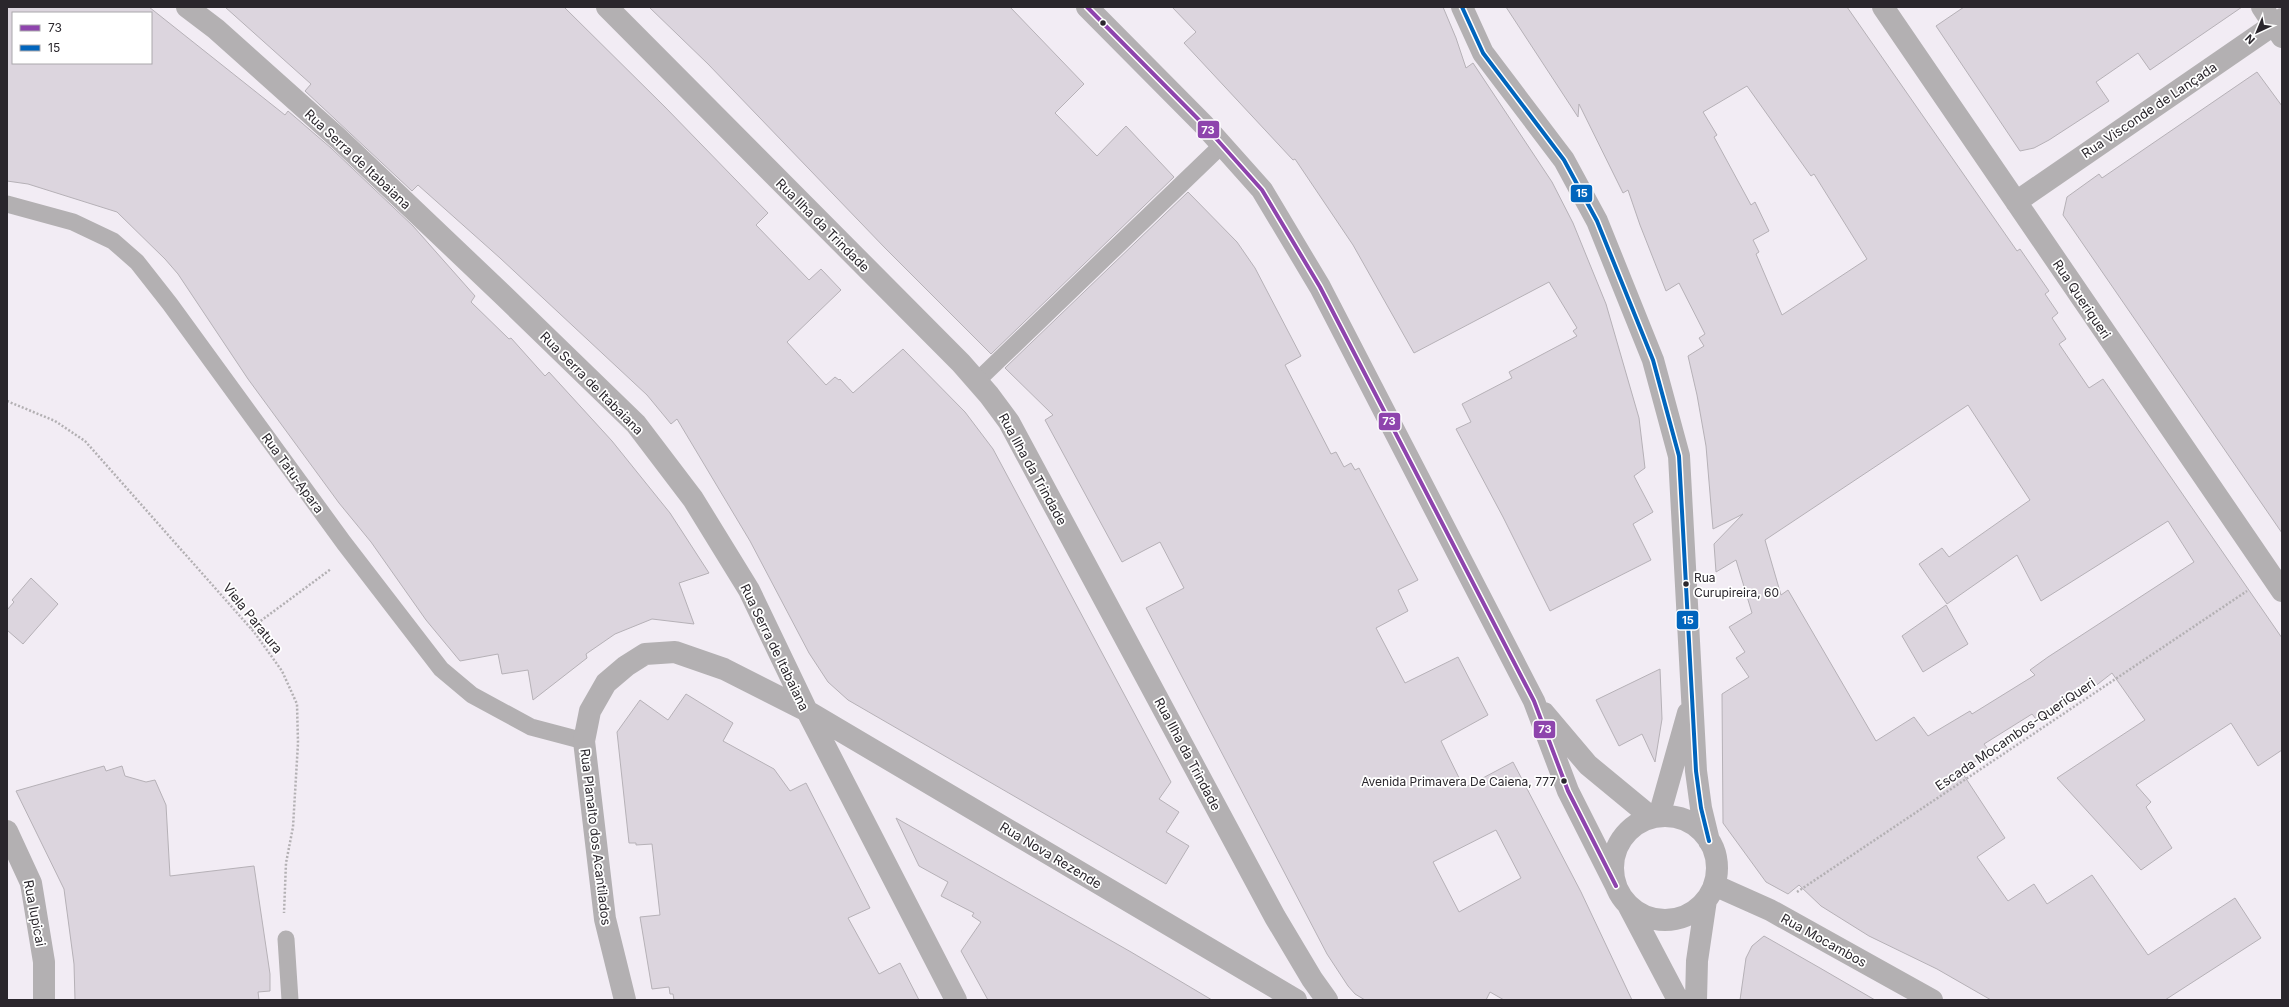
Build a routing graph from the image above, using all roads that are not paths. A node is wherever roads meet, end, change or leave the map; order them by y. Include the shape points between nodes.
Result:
1 (188, 7) edge
2 (607, 7) edge
3 (1462, 7) edge
4 (1883, 7) edge
5 (2262, 7) edge
6 (1096, 11) edge
7 (2279, 27) edge
8 (1222, 145) junction
9 (2016, 202) junction
10 (7, 204) edge
11 (977, 382) junction
12 (2276, 582) edge
13 (1534, 701) junction
14 (1691, 702) junction
15 (806, 711) junction
16 (584, 740) junction
17 (1655, 817) junction
18 (7, 831) edge
19 (1709, 841) junction
20 (1616, 886) junction
21 (1710, 892) junction
22 (1627, 904) junction
23 (286, 939) road end
24 (44, 1000) edge
25 (290, 1000) edge
26 (625, 1000) edge
27 (956, 1000) edge
28 (1296, 1000) edge
29 (1327, 1000) edge
30 (1678, 1000) edge
31 (1696, 1000) edge
32 (1932, 1000) edge

1 - 15 street, Rua Serra de Itabaiana via 339,139 636,424 694,499 749,590
2 - 11 street, Rua Ilha da Trindade
3 - 14 street via 1483,53 1568,167 1597,221 1653,360 1679,456
4 - 9 street, Rua Queriqueri
5 - 7 street
6 - 8 street
7 - 9 street, Rua Visconde de Lançada
8 - 11 lane
8 - 13 street via 1262,190 1320,287
9 - 12 street, Rua Queriqueri
10 - 16 lane, Rua Tatu-Apara via 73,222 113,241 137,262 441,669 472,695 531,727
11 - 29 street, Rua Ilha da Trindade via 1009,422 1275,917
13 - 17 street via 1588,765
13 - 20 street via 1568,791
14 - 17 street
14 - 19 street via 1696,771
15 - 16 street, Rua Planalto dos Acantilados via 724,669 682,654 645,654 606,683 590,711
15 - 27 street, Rua Serra de Itabaiana
15 - 28 street, Rua Nova Rezende
16 - 26 street, Rua Planalto dos Acantilados via 605,919
17 - 19 street via 1679,818 1691,823
17 - 20 street via 1632,827 1619,844 1613,865
18 - 24 street, Rua Iupicai via 31,882 44,962
19 - 21 street via 1715,855 1717,870
20 - 22 street
21 - 22 street via 1697,909 1674,919 1649,917
21 - 31 street via 1697,961
21 - 32 street, Rua Mocambos via 1770,910
22 - 30 street
23 - 25 lane

